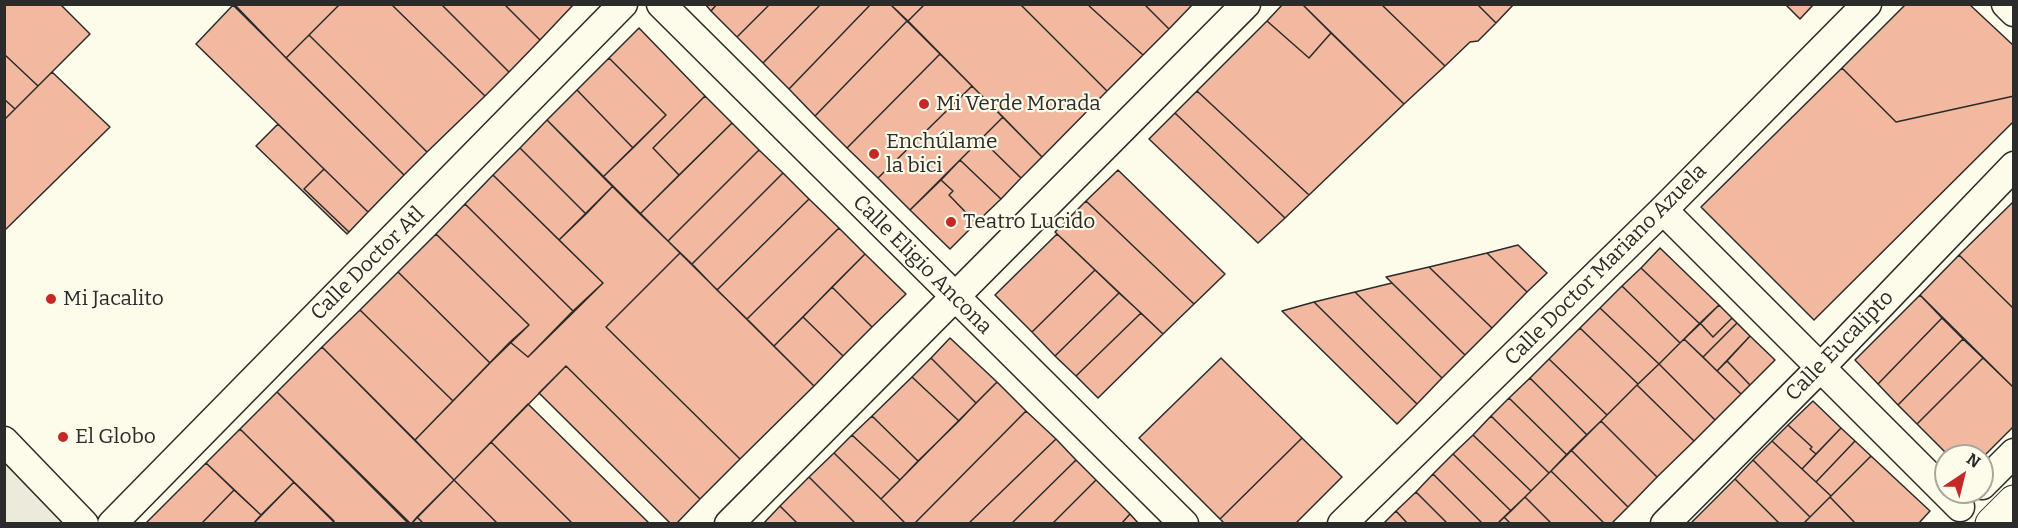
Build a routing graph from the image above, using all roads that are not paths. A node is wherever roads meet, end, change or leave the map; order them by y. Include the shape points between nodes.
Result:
1 (623, 4) edge
2 (661, 4) edge
3 (1246, 4) edge
4 (1867, 4) edge
5 (2006, 4) edge
6 (2013, 12) edge
7 (2013, 166) edge
8 (1663, 210) junction
9 (955, 298) junction
10 (1820, 368) junction
11 (4, 441) edge
12 (2013, 453) edge
13 (1994, 473) edge
14 (2013, 502) edge
15 (1960, 508) edge
16 (84, 524) edge
17 (112, 524) edge
18 (729, 524) edge
19 (1184, 524) edge
20 (1342, 524) edge
21 (1665, 524) edge
22 (1992, 524) edge

1 - 17 street, Calle Doctor Atl
2 - 9 street, Calle Eligio Ancona
3 - 9 street
4 - 8 street, Calle Doctor Mariano Azuela
5 - 6 street
7 - 10 street, Calle Eucalipto
8 - 10 street
8 - 20 street, Calle Doctor Mariano Azuela
9 - 18 street
9 - 19 street, Calle Eligio Ancona
10 - 15 street
10 - 21 street, Calle Eucalipto
11 - 16 street
12 - 13 street
14 - 22 main road

